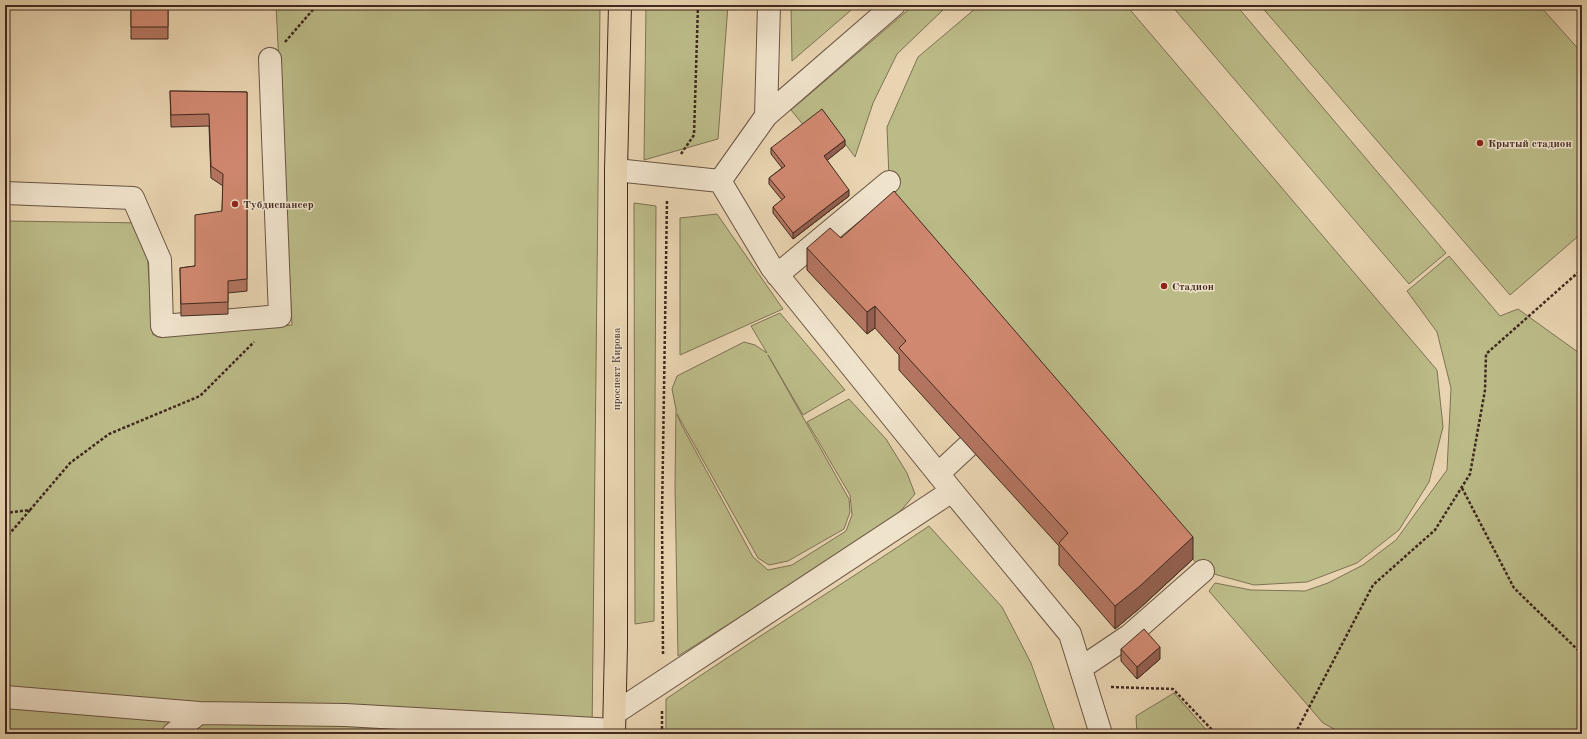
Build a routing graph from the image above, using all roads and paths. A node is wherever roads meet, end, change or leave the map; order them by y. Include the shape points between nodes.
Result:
1 (317, 5) edge
2 (620, 5) edge
3 (698, 5) edge
4 (769, 5) edge
5 (894, 5) edge
6 (270, 59) joint
7 (766, 116) junction
8 (616, 170) junction
9 (667, 175) junction
10 (720, 181) junction
11 (889, 182) dead end
12 (5, 193) edge
13 (1582, 269) edge
14 (777, 275) junction
15 (280, 316) junction
16 (968, 446) edge
17 (938, 474) junction
18 (1462, 487) junction
19 (952, 491) junction
20 (30, 510) junction
21 (5, 513) edge
22 (5, 539) edge
23 (1203, 571) dead end
24 (1582, 654) edge
25 (1084, 677) junction
26 (662, 682) junction
27 (5, 697) edge
28 (199, 713) junction
29 (614, 726) edge
30 (173, 734) edge
31 (1101, 734) edge
32 (1216, 734) edge
33 (1295, 734) edge

1 - 6 path
2 - 8 main road, проспект Кирова
3 - 9 path via 694,135
4 - 7 lane
5 - 7 lane
6 - 15 lane
7 - 10 lane
8 - 9 lane
8 - 29 main road, проспект Кирова
9 - 10 lane
9 - 26 path
10 - 14 lane
11 - 14 lane
12 - 15 lane via 133,198 160,260 162,326
13 - 18 path via 1486,354 1485,390 1470,474
14 - 17 lane
15 - 20 path via 200,396 109,434 70,463
16 - 17 lane
17 - 19 lane
18 - 24 path via 1514,588
18 - 33 path via 1435,530 1373,585
19 - 25 lane via 1070,634
19 - 26 lane
20 - 21 path
20 - 22 path
23 - 25 lane
25 - 31 lane
25 - 32 path via 1173,689
26 - 29 lane
27 - 28 lane
28 - 29 lane via 345,715
28 - 30 lane

